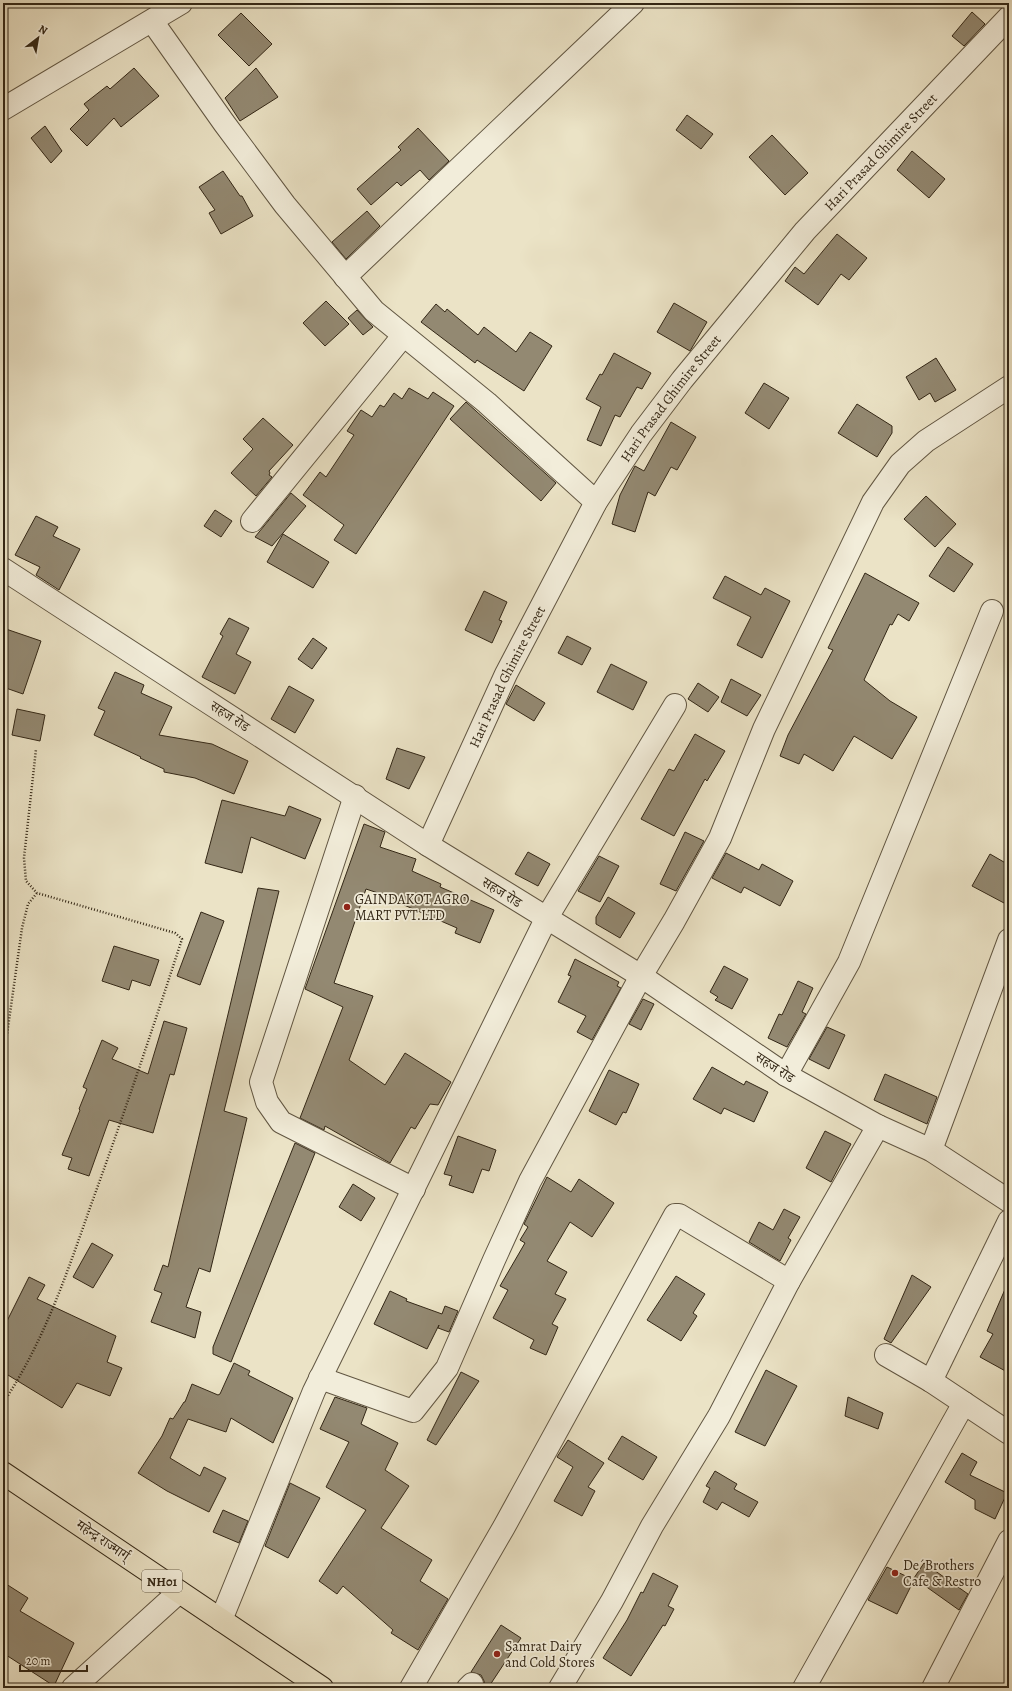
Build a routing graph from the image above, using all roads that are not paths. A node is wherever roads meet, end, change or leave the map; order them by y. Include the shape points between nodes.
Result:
1 (181, 3) edge
2 (633, 3) edge
3 (1007, 3) edge
4 (1009, 6) edge
5 (1009, 17) edge
6 (152, 21) junction
7 (3, 109) edge
8 (345, 277) junction
9 (403, 336) junction
10 (1009, 387) edge
11 (596, 502) junction
12 (252, 521) dead end
13 (3, 569) edge
14 (992, 611) dead end
15 (675, 705) dead end
16 (355, 796) junction
17 (428, 845) junction
18 (546, 919) junction
19 (1009, 940) edge
20 (641, 976) junction
21 (786, 1075) junction
22 (878, 1126) junction
23 (932, 1150) junction
24 (414, 1189) junction
25 (1009, 1201) edge
26 (1009, 1221) edge
27 (789, 1281) junction
28 (886, 1355) dead end
29 (320, 1378) junction
30 (931, 1381) junction
31 (964, 1403) junction
32 (1009, 1433) edge
33 (3, 1474) edge
34 (1009, 1541) edge
35 (179, 1592) junction
36 (221, 1620) junction
37 (73, 1688) edge
38 (322, 1688) edge
39 (411, 1688) edge
40 (560, 1688) edge
41 (804, 1688) edge
42 (933, 1688) edge

1 - 6 street
2 - 8 street
3 - 4 street
5 - 11 street, Hari Prasad Ghimire Street via 805,231 659,410
6 - 7 street
6 - 8 street via 261,174
8 - 9 street via 374,311
9 - 11 street via 487,403
9 - 12 street
10 - 20 street via 926,441 900,464 873,502 764,729 720,838
11 - 17 street, Hari Prasad Ghimire Street via 503,681
13 - 16 street, सहज रोड
14 - 21 street via 849,962
15 - 18 street
16 - 17 street, सहज रोड
16 - 24 street via 261,1082 267,1102 281,1122
17 - 18 street, सहज रोड
18 - 20 street, सहज रोड
18 - 24 street
19 - 23 street
20 - 21 street, सहज रोड
20 - 29 street via 530,1181 447,1368 413,1411
21 - 22 street, सहज रोड
22 - 23 street, सहज रोड
22 - 27 street
23 - 25 street, सहज रोड
24 - 29 street
26 - 30 street
27 - 39 street via 679,1215 675,1215 504,1527
27 - 40 street via 719,1416 652,1526 612,1601
28 - 30 street
29 - 36 street
30 - 31 street
31 - 32 street
31 - 41 street
33 - 35 highway, महेन्द्र राज्मार्ग् / NH01
34 - 42 street
35 - 36 highway, महेन्द्र राज्मार्ग् / NH01
35 - 37 street
36 - 38 highway, महेन्द्र राज्मार्ग् / NH01

